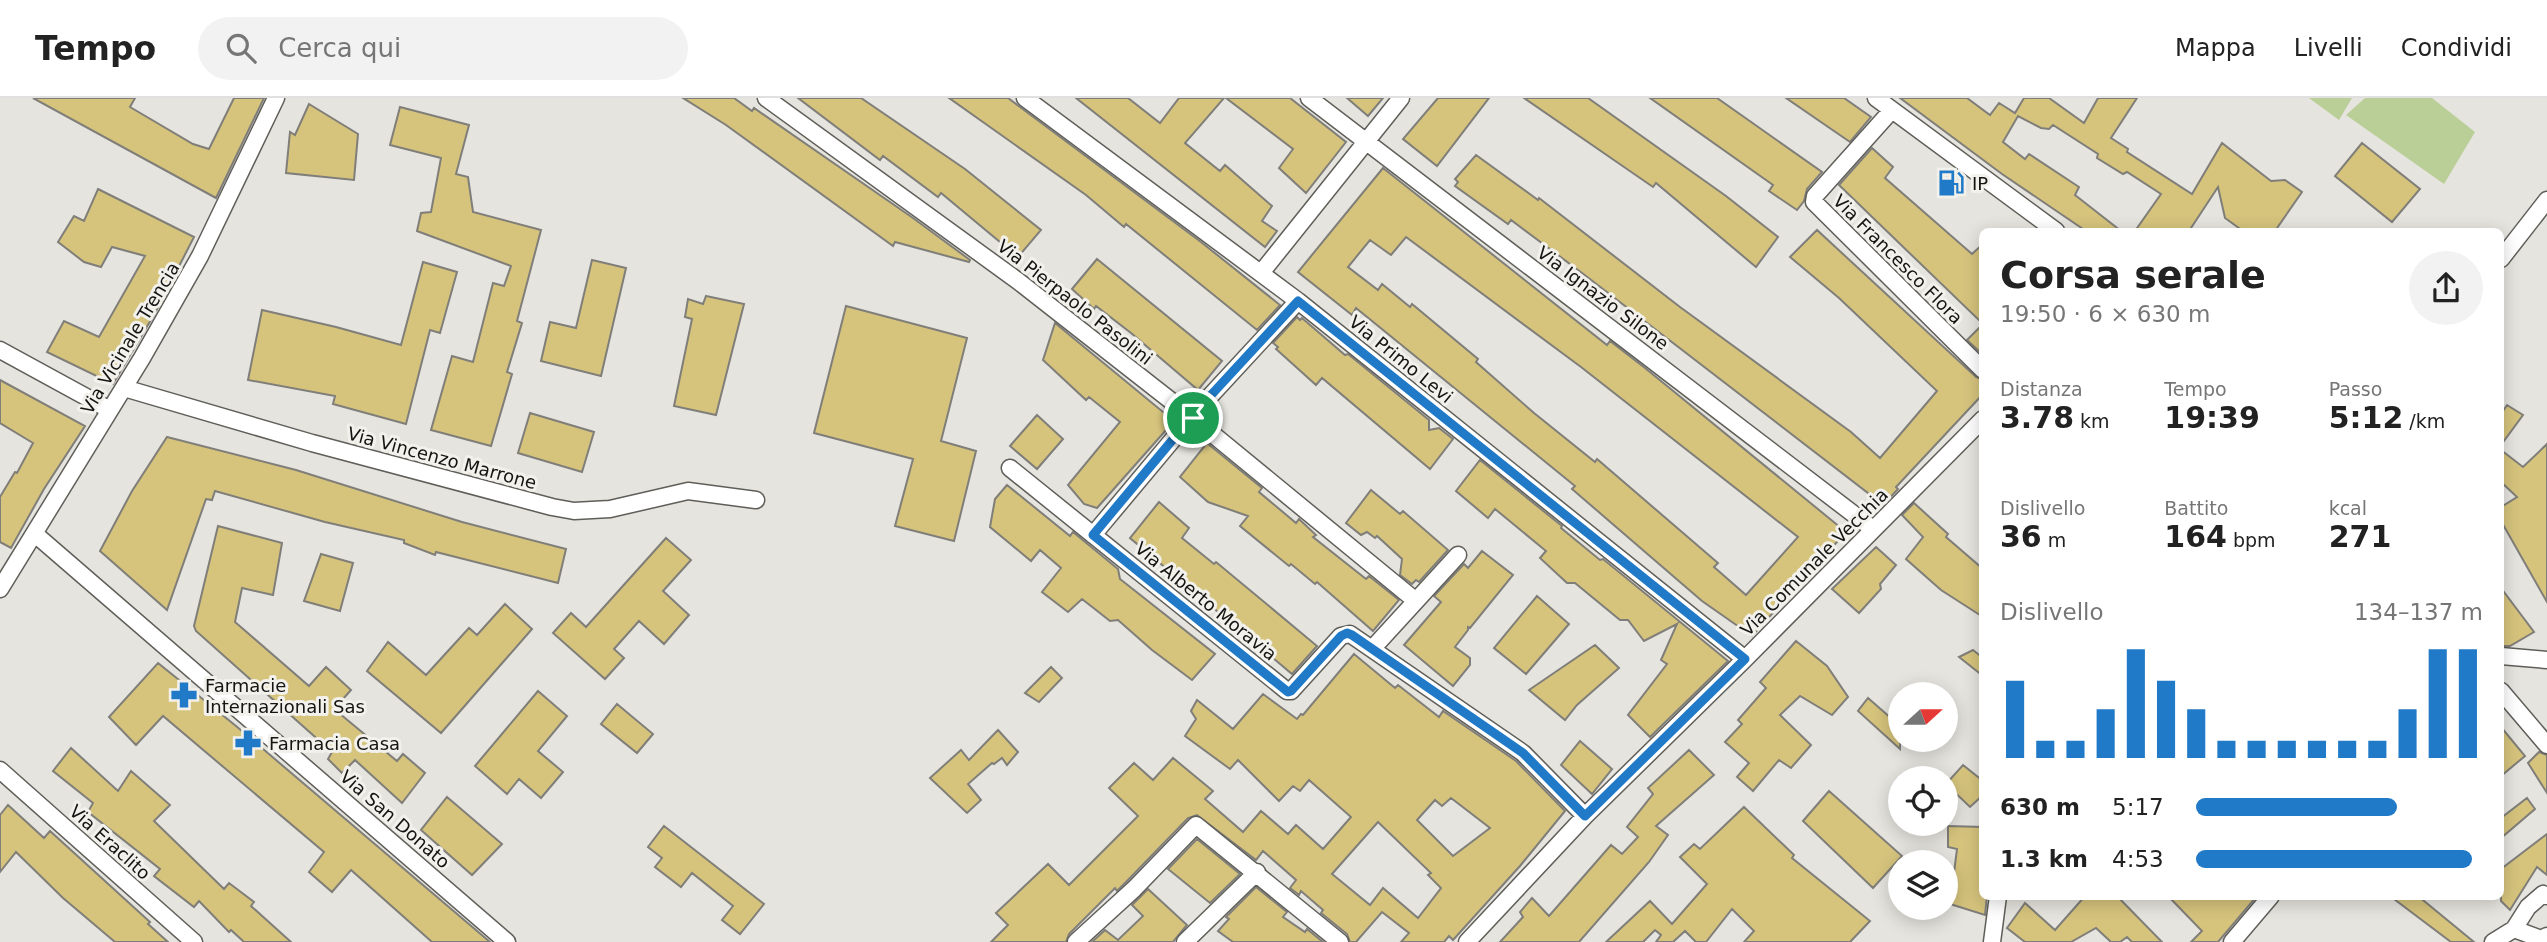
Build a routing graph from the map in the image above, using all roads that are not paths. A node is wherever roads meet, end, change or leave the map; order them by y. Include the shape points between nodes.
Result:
1 (276, 98) edge
2 (766, 98) edge
3 (1025, 98) edge
4 (1309, 98) edge
5 (1401, 98) edge
6 (1876, 98) edge
7 (1892, 110) junction
8 (1366, 141) junction
9 (2547, 200) edge
10 (2052, 228) edge
11 (2504, 255) edge
12 (1261, 273) junction
13 (1298, 301) junction
14 (0, 350) edge
15 (1979, 366) edge
16 (124, 388) junction
17 (110, 410) junction
18 (1193, 418) junction
19 (1979, 423) edge
20 (1010, 468) dead end
21 (756, 500) dead end
22 (1873, 529) junction
23 (35, 534) junction
24 (1093, 535) junction
25 (1458, 555) dead end
26 (0, 589) edge
27 (1416, 601) junction
28 (1372, 649) junction
29 (2504, 656) edge
30 (1745, 659) junction
31 (2547, 660) edge
32 (2504, 695) edge
33 (2547, 745) edge
34 (0, 770) edge
35 (1585, 816) junction
36 (1257, 872) junction
37 (2547, 896) edge
38 (1997, 900) edge
39 (2268, 900) edge
40 (2514, 929) junction
41 (2547, 936) edge
42 (194, 942) edge
43 (507, 942) edge
44 (1076, 942) edge
45 (1185, 942) edge
46 (1340, 942) edge
47 (1467, 942) edge
48 (1992, 942) edge
49 (2232, 942) edge
50 (2493, 942) edge

1 - 16 street, Via Vicinale Trencia via 215,228
2 - 18 street, Via Pierpaolo Pasolini via 974,248
3 - 12 street, Via Primo Levi
4 - 8 street, Via Ignazio Silone
5 - 8 street
6 - 7 street
7 - 10 street
7 - 15 street, Via Francesco Flora via 1814,202
8 - 12 street
8 - 22 street, Via Ignazio Silone
9 - 11 street
12 - 13 street, Via Primo Levi
13 - 18 street
13 - 30 street, Via Primo Levi
14 - 17 street
16 - 17 street, Via Vicinale Trencia
16 - 21 street, Via Vincenzo Marrone via 574,511 602,510 688,491
17 - 23 street, Via Vicinale Trencia
18 - 24 street
18 - 27 street, Via Pierpaolo Pasolini
19 - 22 street, Via Comunale Vecchia
20 - 24 street, Via Alberto Moravia
22 - 30 street, Via Comunale Vecchia
23 - 26 street, Via Vicinale Trencia
23 - 43 street, Via San Donato
24 - 28 street, Via Alberto Moravia via 1288,692 1344,634
25 - 27 street
27 - 28 street
28 - 35 street, Via Alberto Moravia via 1523,753
29 - 31 street
30 - 35 street, Via Comunale Vecchia
32 - 33 street
34 - 42 street, Via Eraclito
35 - 47 street, Via Comunale Vecchia
36 - 44 street via 1196,825
36 - 45 street
36 - 46 street
37 - 40 street via 2534,900
38 - 48 street
39 - 49 street
40 - 41 street via 2541,939
40 - 50 street

